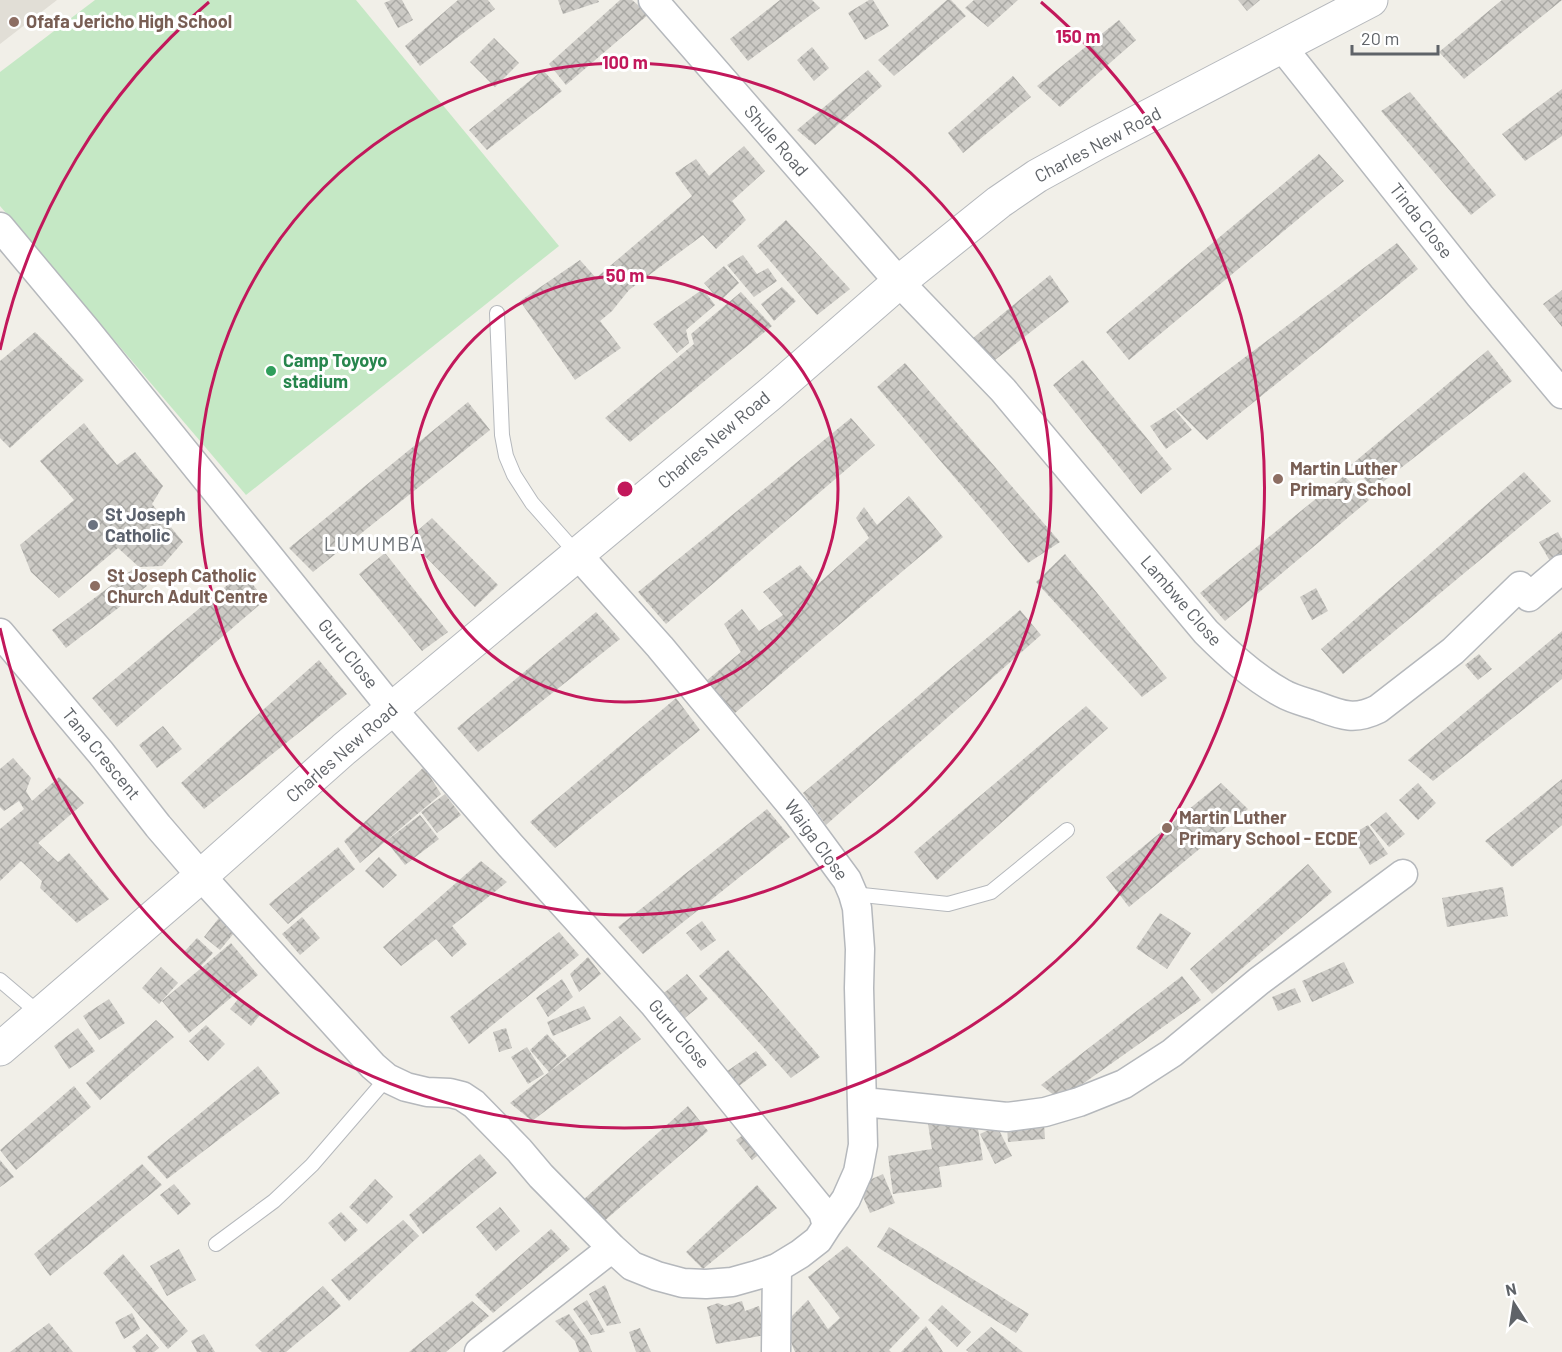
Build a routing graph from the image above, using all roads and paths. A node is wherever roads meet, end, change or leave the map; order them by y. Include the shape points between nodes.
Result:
1 (653, 0) edge
2 (1371, 0) edge
3 (1282, 47) junction
4 (0, 227) edge
5 (899, 282) junction
6 (497, 313) dead end
7 (1562, 394) edge
8 (578, 555) junction
9 (1562, 569) edge
10 (0, 633) edge
11 (392, 709) junction
12 (1067, 830) dead end
13 (1403, 874) dead end
14 (201, 876) junction
15 (853, 894) junction
16 (0, 980) edge
17 (40, 1014) junction
18 (0, 1049) edge
19 (387, 1078) junction
20 (864, 1102) junction
21 (827, 1226) junction
22 (216, 1244) dead end
23 (612, 1248) junction
24 (777, 1268) junction
25 (479, 1352) edge
26 (776, 1352) edge

1 - 5 street, Shule Road
2 - 3 street, Charles New Road
3 - 5 street, Charles New Road via 1037,176
3 - 7 street, Tinda Close via 1479,296
4 - 11 street, Guru Close
5 - 8 street, Charles New Road
5 - 9 street, Lambwe Close via 1003,390 1206,632 1233,659 1284,694 1343,716 1369,714 1525,591
6 - 8 lane via 506,456 532,503
8 - 11 street, Charles New Road
8 - 15 street, Waiga Close via 797,812
10 - 14 street, Tana Crescent
11 - 14 street, Charles New Road
11 - 21 street, Guru Close via 653,1003 813,1198
12 - 15 lane via 991,892 948,904
13 - 20 street via 1259,981 1172,1053 1124,1084 1079,1102 1007,1117
14 - 17 street, Charles New Road
14 - 19 street
15 - 20 street, Waiga Close via 860,949
16 - 17 lane
17 - 18 street, Charles New Road
19 - 22 lane via 312,1165 274,1201
19 - 23 street via 406,1087 462,1096 474,1104
20 - 21 street, Waiga Close via 858,1172 846,1199
21 - 24 street via 811,1246
23 - 24 street via 632,1266 683,1282 732,1282
23 - 25 street
24 - 26 street

